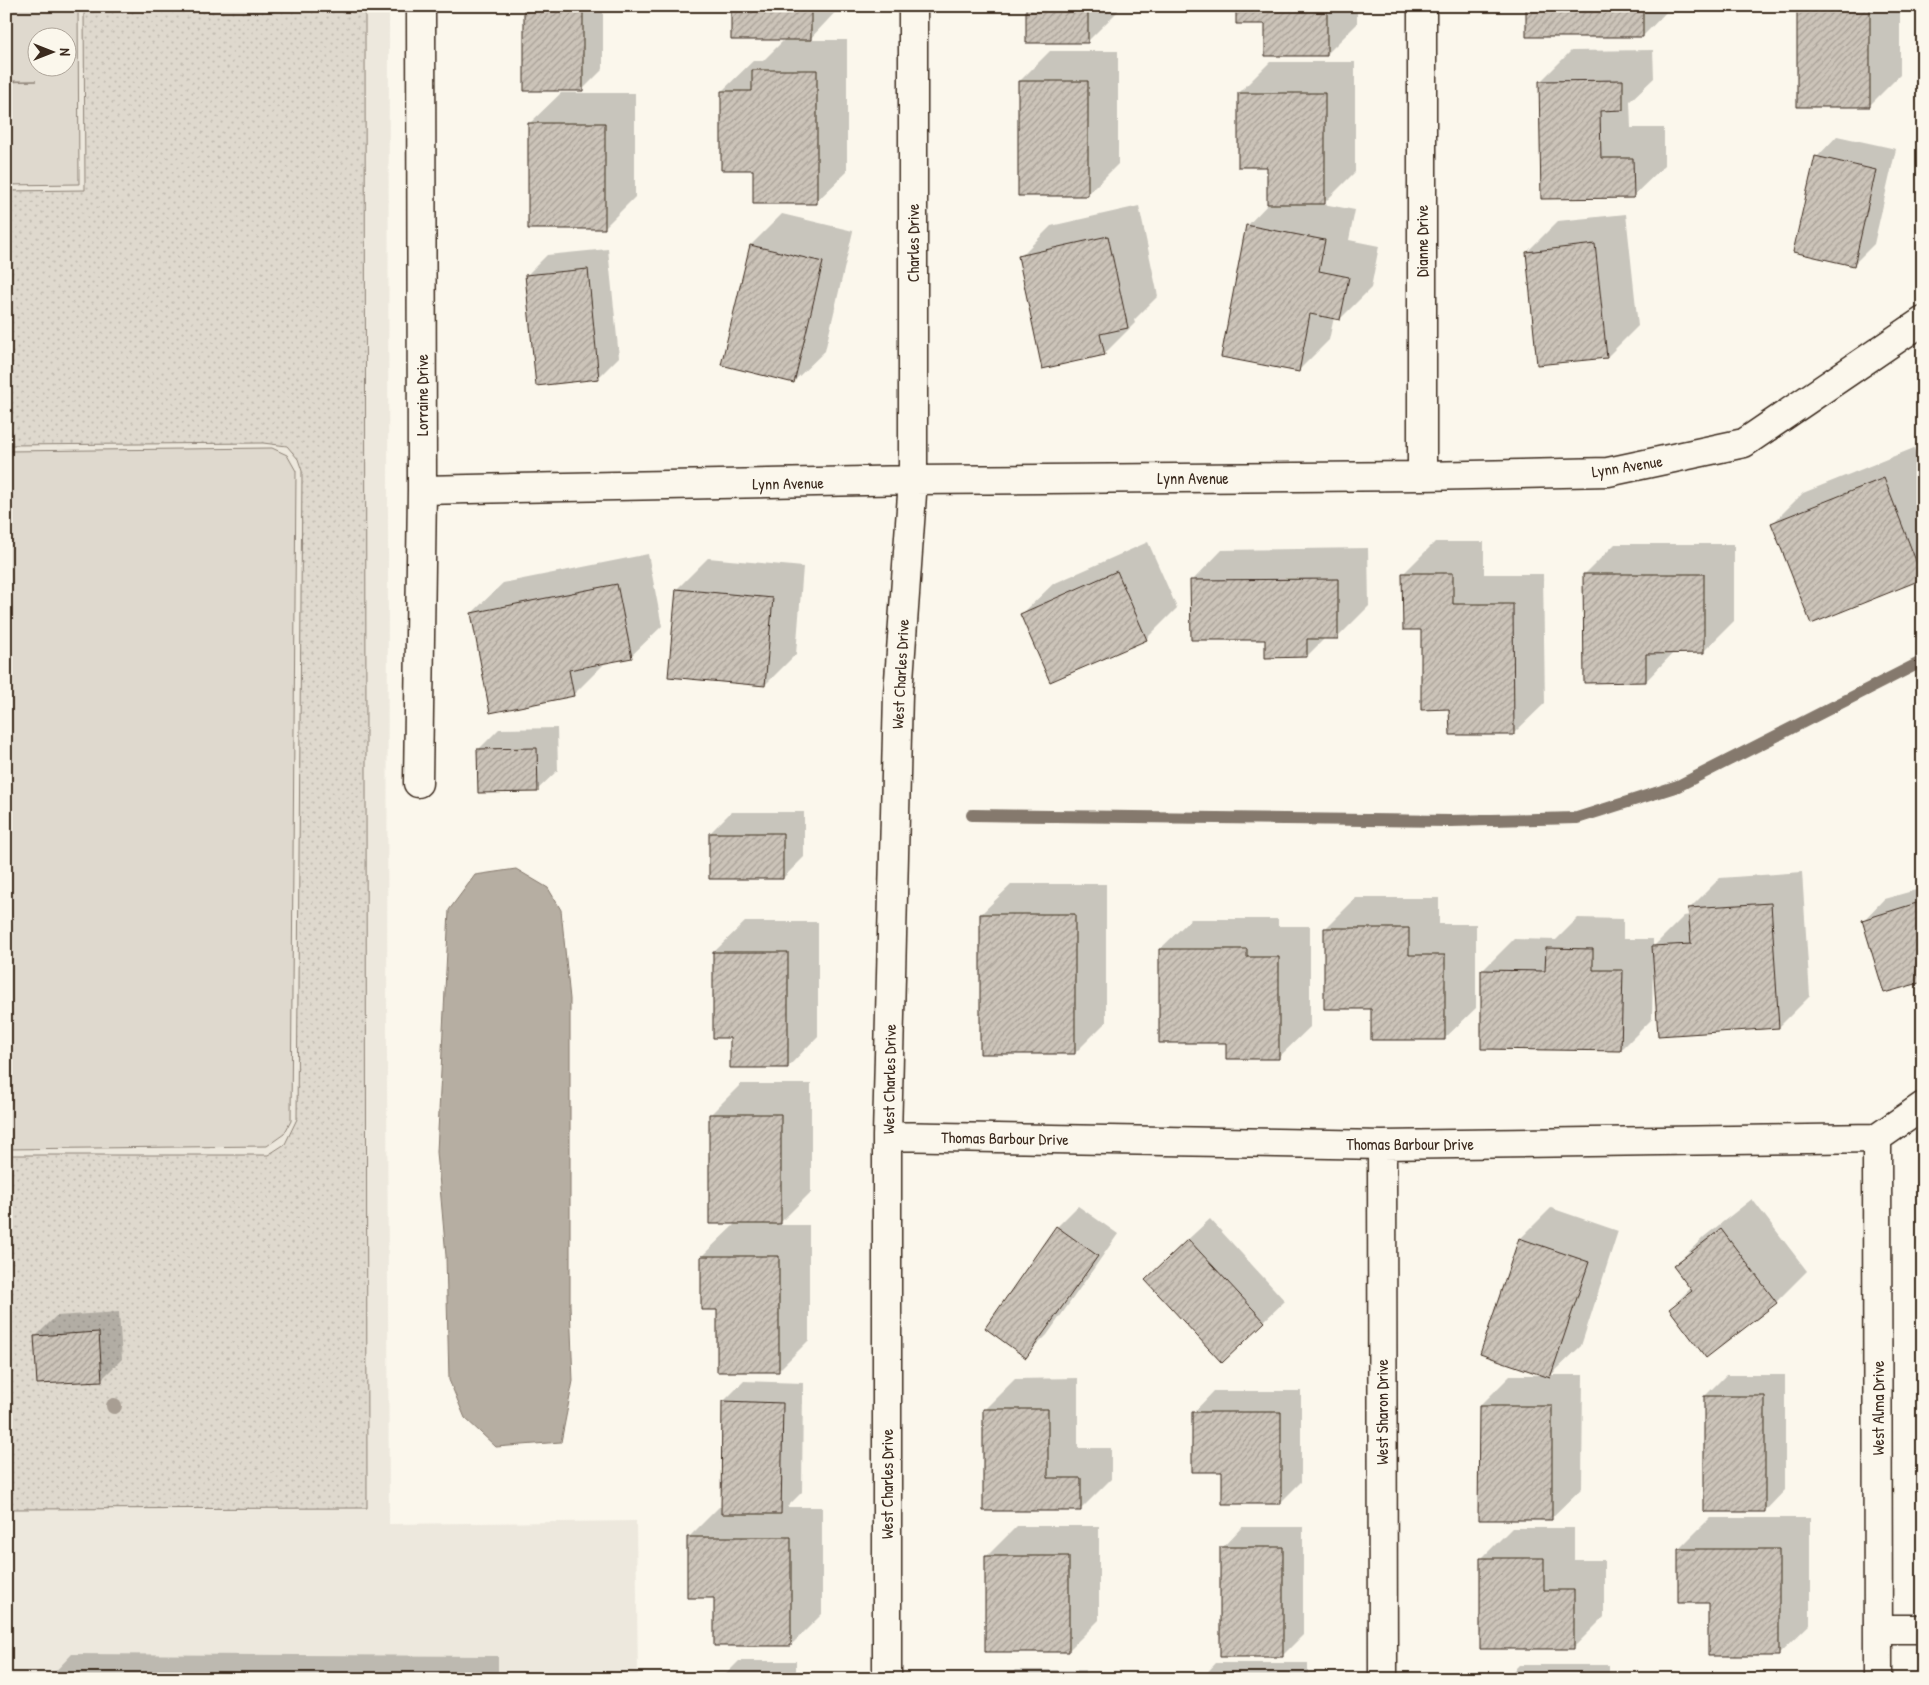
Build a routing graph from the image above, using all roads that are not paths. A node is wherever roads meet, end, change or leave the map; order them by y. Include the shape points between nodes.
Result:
1 (421, 6) edge
2 (913, 6) edge
3 (1422, 6) edge
4 (1923, 321) edge
5 (1422, 476) junction
6 (913, 480) junction
7 (422, 490) junction
8 (418, 783) dead end
9 (1923, 1106) edge
10 (887, 1136) junction
11 (1877, 1138) junction
12 (1382, 1145) junction
13 (1878, 1629) junction
14 (1923, 1629) edge
15 (887, 1679) edge
16 (1383, 1679) edge
17 (1878, 1679) edge

1 - 7 street, Lorraine Drive
2 - 6 street, Charles Drive
3 - 5 street, Dianne Drive
4 - 5 street, Lynn Avenue via 1744,443 1608,472
5 - 6 street, Lynn Avenue
6 - 7 street, Lynn Avenue
6 - 10 street, West Charles Drive via 898,694
7 - 8 street, Lorraine Drive
9 - 11 street
10 - 12 street, Thomas Barbour Drive
10 - 15 street, West Charles Drive
11 - 12 street, Thomas Barbour Drive
11 - 13 street, West Alma Drive
12 - 16 street, West Sharon Drive
13 - 14 street
13 - 17 street, West Alma Drive

